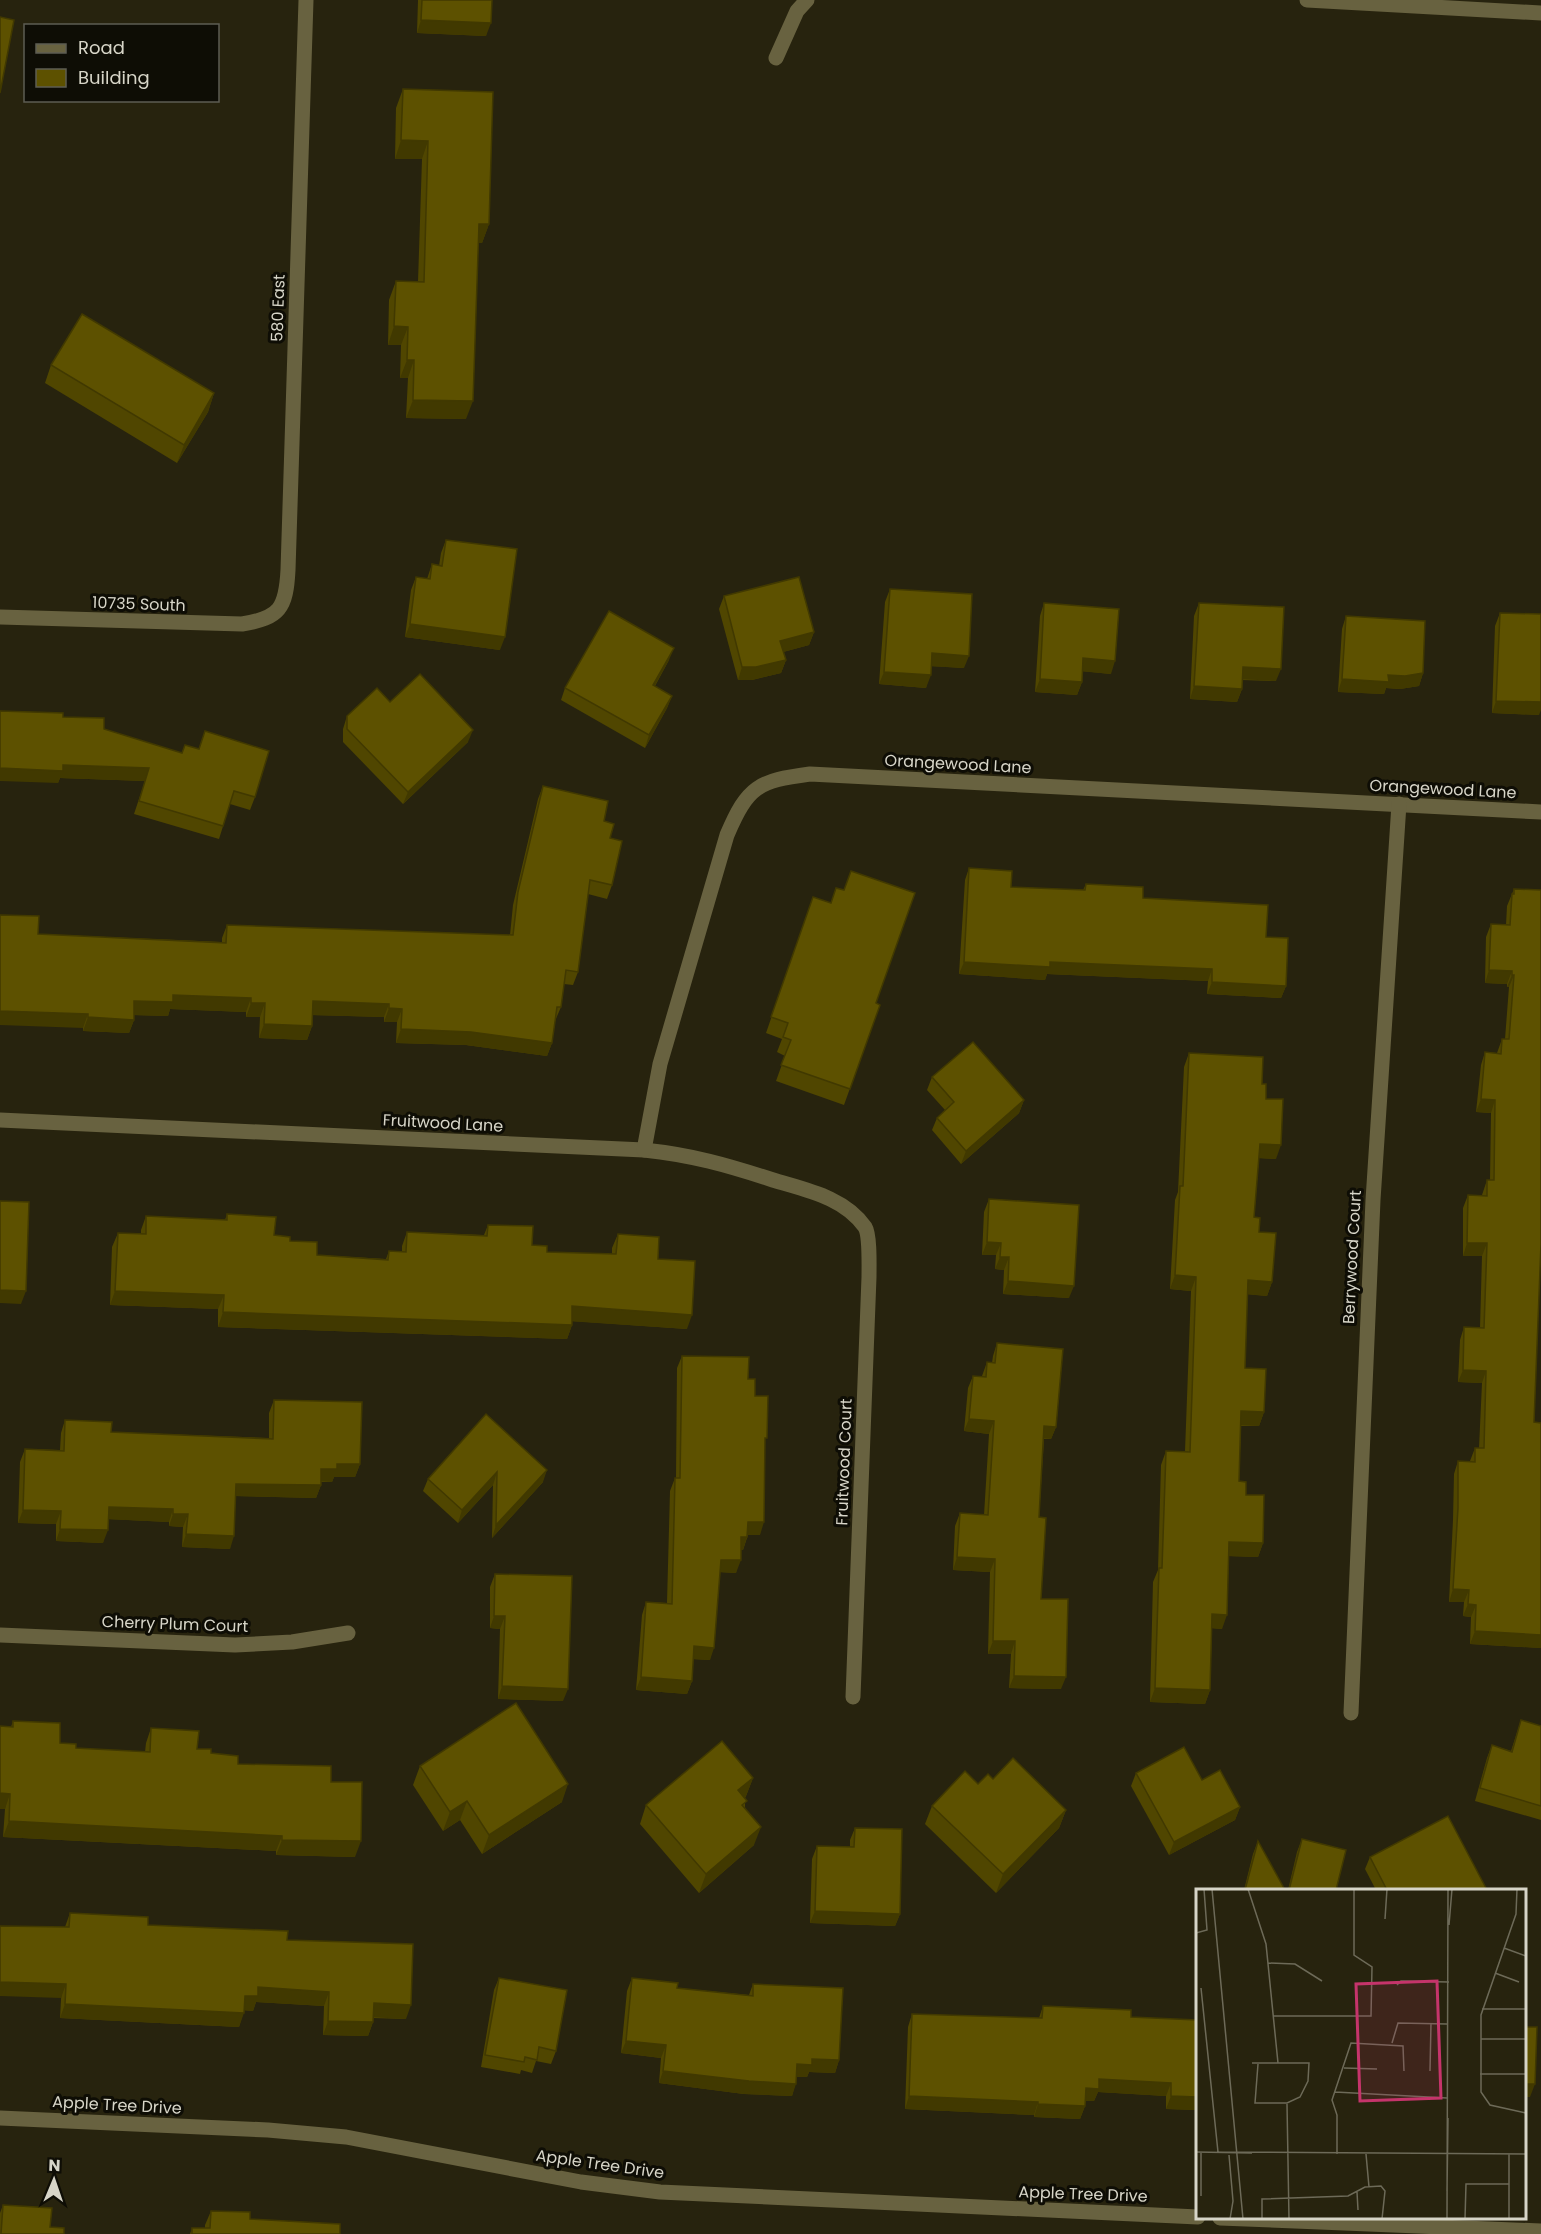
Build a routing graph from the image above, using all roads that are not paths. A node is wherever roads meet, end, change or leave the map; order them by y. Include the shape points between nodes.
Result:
1 (306, 0) edge
2 (807, 0) edge
3 (1307, 0) edge
4 (1541, 13) edge
5 (776, 58) dead end
6 (275, 614) joint
7 (0, 617) edge
8 (1399, 804) junction
9 (1541, 812) edge
10 (0, 1120) edge
11 (644, 1150) junction
12 (867, 1229) joint
13 (348, 1633) dead end
14 (0, 1635) edge
15 (853, 1697) dead end
16 (1350, 1713) dead end
17 (0, 2118) edge
18 (1196, 2217) edge
19 (1266, 2219) edge
20 (1541, 2231) edge

1 - 6 street, 580 East via 288,570 283,601
2 - 5 street via 796,11
3 - 4 street
6 - 7 street, 10735 South via 259,621 222,625
8 - 9 street, Orangewood Lane
8 - 11 street, Orangewood Lane via 810,774 782,778 756,788 738,810 727,835 660,1064
8 - 16 street, Berrywood Court via 1373,1200
10 - 11 street, Fruitwood Lane
11 - 12 street, Fruitwood Lane via 710,1160 825,1196 848,1209
12 - 15 street, Fruitwood Court via 869,1277
13 - 14 street, Cherry Plum Court via 292,1642 235,1645
17 - 18 street, Apple Tree Drive via 346,2137 581,2182 660,2192
19 - 20 street

